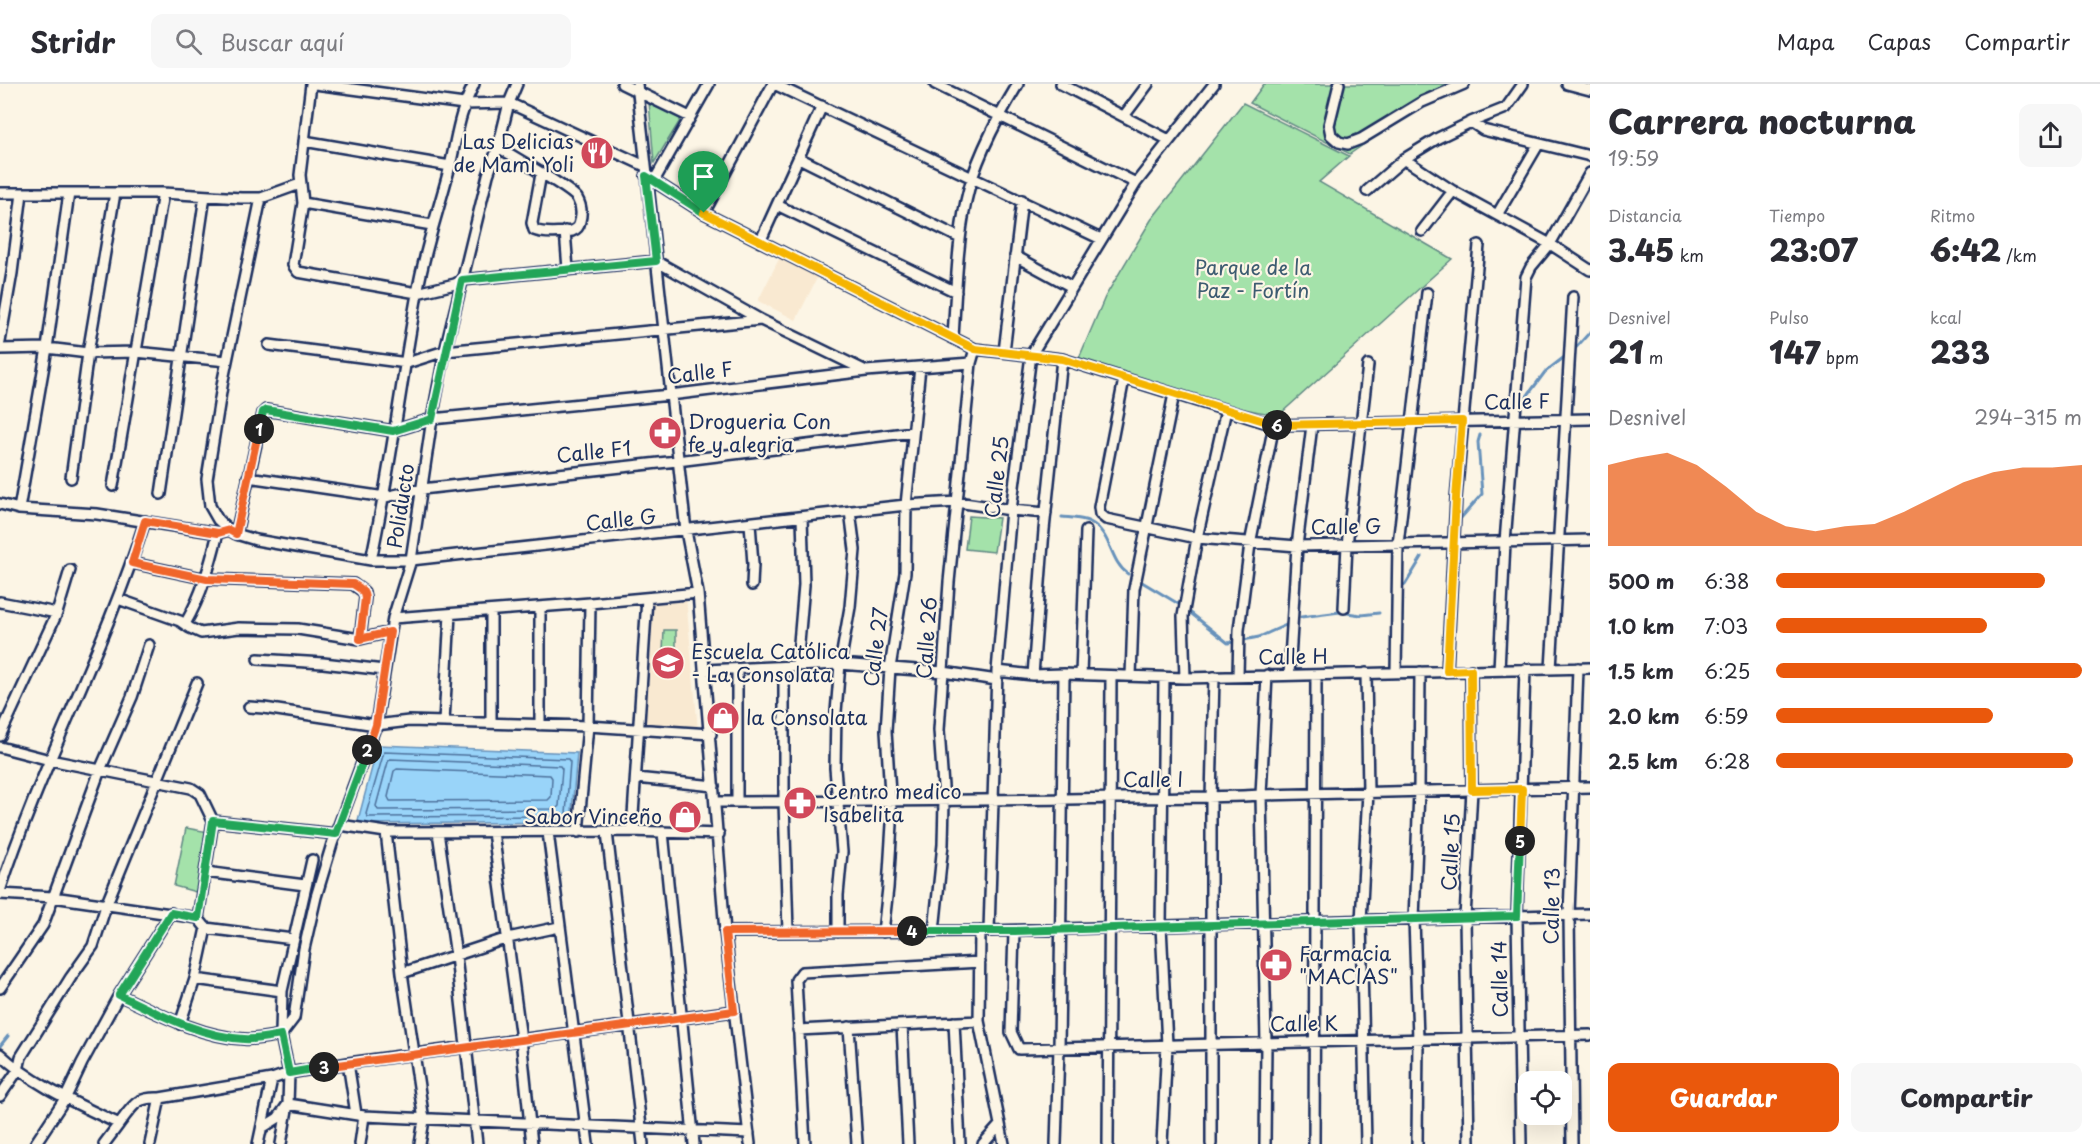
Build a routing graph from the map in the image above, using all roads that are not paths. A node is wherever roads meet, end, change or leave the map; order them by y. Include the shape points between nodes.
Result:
1 (313, 84) edge
2 (474, 84) edge
3 (517, 84) edge
4 (622, 84) edge
5 (709, 84) edge
6 (773, 84) edge
7 (935, 84) edge
8 (1018, 84) edge
9 (1061, 84) edge
10 (1148, 84) edge
11 (1214, 84) edge
12 (1339, 84) edge
13 (1464, 84) edge
14 (1523, 84) edge
15 (1567, 84) edge
16 (637, 88) edge
17 (1079, 88) edge
18 (1590, 90) edge
19 (509, 103) junction
20 (464, 104) junction
21 (822, 106) junction
22 (999, 115) junction
23 (1124, 116) junction
24 (690, 117) junction
25 (1471, 122) junction
26 (1169, 140) junction
27 (304, 141) junction
28 (1538, 145) junction
29 (498, 147) junction
30 (1590, 156) edge
31 (799, 158) junction
32 (1404, 159) junction
33 (450, 166) junction
34 (645, 166) junction
35 (1590, 173) edge
36 (541, 174) junction
37 (650, 178) junction
38 (973, 178) junction
39 (1136, 183) junction
40 (300, 184) junction
41 (1367, 191) dead end
42 (1453, 191) junction
43 (0, 193) edge
44 (22, 193) junction
45 (69, 193) junction
46 (115, 193) junction
47 (163, 193) junction
48 (205, 196) junction
49 (261, 198) junction
50 (1022, 200) junction
51 (303, 203) junction
52 (777, 205) junction
53 (704, 213) junction
54 (1497, 215) junction
55 (432, 225) junction
56 (565, 231) junction
57 (1422, 231) dead end
58 (960, 238) junction
59 (1101, 239) junction
60 (760, 242) junction
61 (1550, 244) junction
62 (1479, 245) dead end
63 (1015, 256) junction
64 (656, 261) junction
65 (568, 269) junction
66 (1590, 270) edge
67 (462, 280) junction
68 (1072, 286) junction
69 (956, 292) junction
70 (417, 293) junction
71 (1426, 293) dead end
72 (1573, 297) dead end
73 (761, 320) junction
74 (662, 329) junction
75 (953, 337) junction
76 (0, 342) edge
77 (269, 345) dead end
78 (47, 348) junction
79 (0, 349) edge
80 (975, 349) junction
81 (445, 351) junction
82 (136, 352) junction
83 (1004, 352) junction
84 (88, 353) junction
85 (1030, 355) junction
86 (181, 357) junction
87 (1062, 359) junction
88 (227, 361) junction
89 (407, 363) junction
90 (971, 363) junction
91 (1368, 365) dead end
92 (920, 367) junction
93 (866, 371) junction
94 (1124, 379) junction
95 (1173, 394) junction
96 (670, 395) junction
97 (1226, 410) junction
98 (432, 419) junction
99 (1590, 419) edge
100 (1566, 420) junction
101 (1462, 421) junction
102 (1514, 421) junction
103 (1412, 423) junction
104 (1362, 424) junction
105 (1274, 425) junction
106 (1312, 425) junction
107 (393, 431) junction
108 (913, 432) junction
109 (678, 461) junction
110 (248, 477) junction
111 (70, 478) dead end
112 (113, 486) dead end
113 (422, 489) junction
114 (161, 494) dead end
115 (385, 497) junction
116 (957, 502) junction
117 (0, 504) edge
118 (906, 505) junction
119 (19, 508) junction
120 (1011, 510) junction
121 (849, 511) junction
122 (1046, 513) junction
123 (802, 517) junction
124 (145, 521) junction
125 (750, 523) junction
126 (1147, 526) junction
127 (686, 531) junction
128 (1086, 531) dead end
129 (232, 532) junction
130 (218, 533) junction
131 (1197, 538) junction
132 (1590, 540) edge
133 (1559, 541) junction
134 (1505, 542) junction
135 (1453, 543) junction
136 (1250, 544) junction
137 (1398, 544) junction
138 (1347, 545) junction
139 (1298, 546) junction
140 (371, 560) junction
141 (411, 560) junction
142 (132, 563) junction
143 (70, 570) dead end
144 (207, 579) junction
145 (752, 585) dead end
146 (698, 592) junction
147 (118, 598) junction
148 (647, 598) junction
149 (2, 602) edge
150 (590, 603) junction
151 (540, 607) junction
152 (1344, 608) dead end
153 (491, 611) junction
154 (0, 613) edge
155 (57, 613) junction
156 (450, 614) junction
157 (393, 618) junction
158 (185, 624) junction
159 (390, 632) junction
160 (360, 639) junction
161 (149, 645) dead end
162 (258, 659) dead end
163 (840, 664) junction
164 (797, 666) junction
165 (784, 667) junction
166 (890, 668) junction
167 (1578, 668) junction
168 (1590, 668) edge
169 (737, 669) junction
170 (1525, 669) junction
171 (1551, 669) junction
172 (384, 670) junction
173 (705, 670) junction
174 (1471, 670) junction
175 (1499, 670) junction
176 (1447, 671) junction
177 (943, 672) junction
178 (1396, 672) junction
179 (1420, 672) junction
180 (1366, 673) junction
181 (1064, 674) junction
182 (1033, 675) junction
183 (1080, 675) junction
184 (1267, 675) junction
185 (1289, 675) junction
186 (1316, 675) junction
187 (997, 676) junction
188 (1131, 676) junction
189 (1238, 676) junction
190 (1111, 677) junction
191 (1214, 677) junction
192 (1164, 678) junction
193 (1185, 678) junction
194 (197, 683) dead end
195 (249, 707) dead end
196 (444, 722) junction
197 (491, 723) junction
198 (540, 724) junction
199 (376, 725) junction
200 (588, 726) junction
201 (638, 729) junction
202 (711, 734) junction
203 (0, 736) edge
204 (0, 747) edge
205 (50, 760) junction
206 (100, 770) junction
207 (636, 778) junction
208 (157, 782) junction
209 (714, 786) junction
210 (1590, 787) edge
211 (1574, 788) junction
212 (1522, 789) junction
213 (1472, 790) junction
214 (1419, 791) junction
215 (1368, 792) junction
216 (1316, 794) junction
217 (1261, 795) junction
218 (1163, 797) junction
219 (1110, 798) junction
220 (1211, 798) junction
221 (1062, 799) junction
222 (737, 801) junction
223 (784, 801) junction
224 (837, 801) junction
225 (890, 801) junction
226 (944, 801) junction
227 (994, 801) junction
228 (715, 802) junction
229 (213, 821) junction
230 (338, 830) junction
231 (386, 831) junction
232 (632, 831) junction
233 (438, 832) junction
234 (493, 832) junction
235 (548, 832) junction
236 (578, 832) junction
237 (607, 832) junction
238 (663, 832) junction
239 (719, 834) junction
240 (312, 860) dead end
241 (205, 872) junction
242 (305, 885) junction
243 (0, 892) edge
244 (53, 897) junction
245 (107, 903) junction
246 (171, 913) junction
247 (1590, 914) edge
248 (1569, 915) junction
249 (1517, 916) junction
250 (198, 918) junction
251 (1465, 918) junction
252 (1414, 919) junction
253 (1361, 921) junction
254 (1315, 922) junction
255 (1264, 923) junction
256 (1212, 925) junction
257 (1161, 926) junction
258 (559, 927) junction
259 (206, 928) junction
260 (1108, 928) junction
261 (1061, 929) junction
262 (934, 931) junction
263 (984, 931) junction
264 (1014, 931) junction
265 (725, 932) junction
266 (788, 932) junction
267 (838, 932) junction
268 (883, 932) junction
269 (508, 938) junction
270 (293, 939) junction
271 (456, 956) junction
272 (980, 962) junction
273 (402, 973) junction
274 (195, 980) junction
275 (0, 988) edge
276 (282, 991) junction
277 (119, 995) junction
278 (734, 1011) junction
279 (682, 1018) junction
280 (979, 1021) junction
281 (954, 1022) junction
282 (180, 1024) junction
283 (628, 1025) junction
284 (902, 1025) junction
285 (849, 1028) junction
286 (798, 1030) junction
287 (575, 1032) junction
288 (281, 1035) junction
289 (1571, 1035) junction
290 (1590, 1035) edge
291 (1519, 1036) junction
292 (1468, 1038) junction
293 (521, 1039) junction
294 (1418, 1039) junction
295 (1365, 1040) junction
296 (1313, 1041) junction
297 (1266, 1043) junction
298 (1212, 1044) junction
299 (1167, 1045) junction
300 (1108, 1046) junction
301 (466, 1047) junction
302 (1059, 1048) junction
303 (0, 1054) edge
304 (414, 1054) junction
305 (348, 1063) junction
306 (18, 1070) junction
307 (289, 1073) junction
308 (272, 1079) junction
309 (0, 1096) edge
310 (66, 1097) junction
311 (160, 1098) junction
312 (288, 1104) junction
313 (360, 1115) junction
314 (424, 1120) junction
315 (474, 1122) junction
316 (119, 1124) junction
317 (529, 1124) junction
318 (1000, 1125) junction
319 (586, 1126) junction
320 (262, 1128) junction
321 (641, 1129) junction
322 (693, 1132) junction
323 (749, 1133) junction
324 (421, 1143) edge
325 (34, 1144) edge
326 (104, 1144) edge
327 (150, 1144) edge
328 (258, 1144) edge
329 (281, 1144) edge
330 (360, 1144) edge
331 (477, 1144) edge
332 (532, 1144) edge
333 (588, 1144) edge
334 (643, 1144) edge
335 (694, 1144) edge
336 (750, 1144) edge
337 (805, 1144) edge
338 (857, 1144) edge
339 (908, 1144) edge
340 (960, 1144) edge
341 (983, 1144) edge
342 (1004, 1144) edge
343 (1056, 1144) edge
344 (1108, 1144) edge
345 (1162, 1144) edge
346 (1211, 1144) edge
347 (1265, 1144) edge
348 (1314, 1144) edge
349 (1366, 1144) edge
350 (1417, 1144) edge
351 (1469, 1144) edge
352 (1521, 1144) edge
353 (1572, 1144) edge

1 - 20 street
1 - 27 street
2 - 20 street, Poliducto
3 - 19 street, Poliducto
4 - 16 street
5 - 24 street
6 - 21 street
6 - 53 street
7 - 22 street
8 - 22 street
9 - 17 street
10 - 23 street
11 - 26 street, Calle 25
12 - 13 street via 1329,125 1331,135 1348,144 1422,102
14 - 25 street via 1506,108
15 - 18 street
16 - 24 street
16 - 34 street
17 - 23 street
19 - 20 street
19 - 29 street, Poliducto
19 - 34 street
20 - 33 street, Poliducto
21 - 31 street
21 - 38 street
22 - 38 street
22 - 39 street
23 - 26 street
24 - 37 street
25 - 28 street via 1484,130
25 - 32 street
26 - 39 street, Calle 25
27 - 33 street
27 - 40 street
28 - 30 street
28 - 54 street
29 - 36 street
29 - 67 street, Poliducto
31 - 52 street
31 - 58 street
32 - 41 street
32 - 42 street
33 - 55 street, Poliducto
34 - 37 street
35 - 61 street
36 - 56 street via 576,197 579,226
36 - 56 street via 532,227 538,232
37 - 53 street, Calle F
37 - 64 street
38 - 50 street
38 - 58 street
39 - 59 street, Calle 25
40 - 49 street
40 - 51 street
42 - 54 street
42 - 57 street
43 - 44 street
44 - 45 street
44 - 76 street
45 - 46 street
45 - 78 street
46 - 47 street
46 - 84 street
47 - 48 street
47 - 82 street
48 - 49 street
48 - 86 street
49 - 88 street
50 - 59 street
50 - 63 street
51 - 55 street
51 - 70 street via 294,269 298,273
52 - 60 street
52 - 69 street
53 - 60 street, Calle F
54 - 61 street
55 - 70 street, Poliducto
56 - 65 street
58 - 69 street
59 - 68 street, Calle 25
60 - 75 street, Calle F
61 - 66 street
61 - 102 street via 1526,277
62 - 101 street
63 - 68 street
63 - 83 street
64 - 65 street
64 - 73 street
64 - 74 street
65 - 67 street
67 - 70 street
67 - 81 street, Poliducto
68 - 85 street, Calle 25
69 - 75 street
70 - 89 street, Poliducto
71 - 103 street
72 - 100 street
73 - 74 street
73 - 93 street
74 - 81 street
74 - 96 street
75 - 80 street, Calle F
77 - 89 street
78 - 79 street
78 - 84 street
78 - 119 street
80 - 83 street, Calle F
80 - 90 street, Calle 26
81 - 89 street
81 - 98 street, Poliducto
82 - 84 street
82 - 86 street
82 - 112 street
83 - 85 street, Calle F
84 - 111 street
85 - 87 street, Calle F
85 - 120 street, Calle 25
86 - 88 street
86 - 114 street
87 - 94 street, Calle F
87 - 122 street
88 - 129 street via 207,479 210,506
89 - 107 street, Poliducto
90 - 92 street, Calle F
90 - 116 street, Calle 26
91 - 104 street
92 - 93 street, Calle F
92 - 108 street, Calle 27
93 - 96 street, Calle F
94 - 95 street, Calle F
94 - 126 street, Calle G via 1100,514 1106,519
95 - 97 street, Calle F
95 - 126 street
96 - 98 street, Calle F
96 - 109 street
97 - 105 street, Calle F
97 - 131 street
98 - 107 street, Calle F
98 - 113 street, Poliducto
99 - 100 street, Calle F
100 - 102 street, Calle F
100 - 133 street
101 - 102 street, Calle F
101 - 103 street, Calle F
101 - 135 street
102 - 134 street
103 - 104 street, Calle F
103 - 137 street
104 - 106 street, Calle F
104 - 138 street
105 - 106 street, Calle F
105 - 136 street
106 - 139 street
107 - 110 street via 266,410
107 - 115 street, Poliducto
108 - 109 street, Calle F1
108 - 118 street, Calle 27
109 - 113 street, Calle F1
109 - 127 street
110 - 115 street
110 - 129 street
113 - 115 street, Calle F1
113 - 141 street, Poliducto
115 - 140 street, Poliducto
116 - 118 street, Calle G
116 - 120 street, Calle G
116 - 177 street, Calle 26
117 - 119 street, Calle G
118 - 121 street, Calle G
118 - 166 street, Calle 27 via 905,573
119 - 124 street, Calle G
120 - 122 street, Calle G
120 - 187 street, Calle 25
121 - 123 street, Calle G
121 - 163 street via 855,550
122 - 182 street
123 - 125 street, Calle G
123 - 164 street via 804,585
124 - 130 street, Calle G
124 - 142 street
125 - 127 street, Calle G
125 - 145 street
126 - 131 street, Calle G
126 - 188 street via 1134,589
127 - 141 street, Calle G
127 - 146 street
128 - 183 street
129 - 130 street, Calle G
129 - 140 street, Calle G via 256,540
130 - 144 street
131 - 136 street, Calle G
131 - 193 street via 1183,616
132 - 133 street, Calle G
133 - 134 street, Calle G
133 - 171 street
134 - 135 street, Calle G
134 - 175 street
135 - 137 street, Calle G
135 - 176 street
136 - 139 street, Calle G
136 - 189 street via 1239,630
137 - 138 street, Calle G
137 - 178 street
138 - 139 street, Calle G
138 - 152 street
139 - 185 street
140 - 141 street, Calle G
141 - 157 street, Poliducto
142 - 144 street
142 - 147 street
143 - 155 street
144 - 158 street
144 - 160 street via 353,584 364,592
146 - 148 street
146 - 173 street
147 - 158 street
147 - 205 street
148 - 150 street
148 - 201 street
149 - 154 street
149 - 155 street
150 - 151 street
150 - 200 street
151 - 153 street
151 - 198 street
153 - 156 street
153 - 197 street
155 - 203 street
156 - 157 street
156 - 196 street
157 - 159 street, Poliducto
158 - 160 street via 201,633 239,628 298,629
159 - 160 street
159 - 172 street, Poliducto
161 - 206 street via 132,697
162 - 172 street
163 - 164 street, Calle H
163 - 166 street, Calle H
163 - 224 street
164 - 165 street, Calle H
165 - 169 street, Calle H
165 - 223 street
166 - 177 street, Calle H
166 - 225 street, Calle 27 via 885,731
167 - 168 street, Calle H
167 - 171 street, Calle H
167 - 211 street, Calle 13
169 - 173 street, Calle H
169 - 222 street
170 - 171 street, Calle H
170 - 175 street, Calle H
170 - 212 street, Calle 14
172 - 199 street, Poliducto
173 - 202 street
174 - 175 street, Calle H
174 - 176 street, Calle H
174 - 213 street, Calle 15
176 - 179 street, Calle H
177 - 187 street, Calle H
177 - 226 street, Calle 26 via 939,730
178 - 179 street, Calle H
178 - 180 street, Calle H
179 - 214 street
180 - 186 street, Calle H
180 - 215 street
181 - 182 street, Calle H
181 - 183 street, Calle H
181 - 221 street
182 - 187 street, Calle H
183 - 190 street, Calle H
184 - 185 street, Calle H
184 - 189 street, Calle H
184 - 217 street
185 - 186 street, Calle H
186 - 216 street
187 - 227 street, Calle 25
188 - 190 street, Calle H
188 - 192 street, Calle H
189 - 191 street, Calle H
190 - 219 street
191 - 193 street, Calle H
191 - 220 street
192 - 193 street, Calle H
192 - 218 street
194 - 208 street
195 - 199 street
196 - 197 street
196 - 199 street
197 - 198 street
198 - 200 street
199 - 230 street, Poliducto
200 - 201 street
200 - 236 street
201 - 202 street
201 - 207 street
202 - 209 street
204 - 205 street
205 - 206 street
205 - 243 street
206 - 208 street
206 - 244 street
207 - 209 street
207 - 232 street
208 - 229 street via 191,788 200,794
208 - 245 street
209 - 228 street
210 - 211 street, Calle I
211 - 212 street, Calle I
211 - 248 street, Calle 13
212 - 213 street, Calle I
212 - 249 street, Calle 14
213 - 214 street, Calle I
213 - 251 street, Calle 15
214 - 215 street, Calle I
214 - 252 street
215 - 216 street, Calle I
215 - 253 street
216 - 217 street, Calle I
216 - 254 street
217 - 220 street, Calle I
217 - 255 street
218 - 219 street, Calle I
218 - 220 street, Calle I
218 - 257 street
219 - 221 street, Calle I
219 - 260 street
220 - 256 street
221 - 227 street, Calle I
221 - 261 street
222 - 223 street, Calle I
222 - 228 street, Calle I
223 - 224 street, Calle I
223 - 266 street
224 - 225 street, Calle I
224 - 267 street via 842,852
225 - 226 street, Calle I
225 - 268 street, Calle 27 via 892,824
226 - 227 street, Calle I
226 - 262 street, Calle 26
227 - 263 street, Calle 25
228 - 239 street
229 - 230 street
229 - 241 street
230 - 231 street
230 - 288 street, Poliducto via 315,897 294,1018
231 - 233 street
231 - 273 street
232 - 237 street
232 - 238 street
233 - 234 street
233 - 271 street
234 - 235 street
234 - 269 street
235 - 236 street
235 - 258 street
236 - 237 street
237 - 283 street
238 - 239 street
238 - 279 street
239 - 265 street
240 - 242 street
241 - 242 street
241 - 250 street
242 - 270 street
243 - 244 street
244 - 245 street
244 - 275 street via 43,925
245 - 246 street
245 - 306 street via 93,946 21,1057
246 - 250 street
246 - 277 street
247 - 248 street
248 - 249 street
248 - 289 street, Calle 13
249 - 251 street
249 - 291 street, Calle 14
250 - 259 street
251 - 252 street
251 - 292 street, Calle 15
252 - 253 street
252 - 294 street
253 - 254 street
253 - 295 street
254 - 255 street
254 - 296 street
255 - 256 street
255 - 297 street
256 - 257 street
256 - 298 street
257 - 260 street
257 - 299 street
258 - 269 street
258 - 287 street
259 - 270 street
259 - 274 street
260 - 261 street
260 - 300 street
261 - 264 street
261 - 302 street
262 - 263 street
262 - 268 street
263 - 264 street
263 - 272 street, Calle 25
264 - 302 street, Calle K via 1011,1032 1019,1049
265 - 266 street
265 - 278 street
266 - 267 street
267 - 268 street
269 - 271 street
269 - 293 street
270 - 276 street
271 - 273 street
271 - 301 street
272 - 280 street, Calle 25
272 - 286 street via 802,972 796,980
273 - 304 street
274 - 276 street
274 - 282 street
276 - 288 street
277 - 282 street
277 - 310 street
278 - 279 street
278 - 323 street
279 - 283 street
279 - 322 street
280 - 281 street
280 - 318 street, Calle 25
281 - 284 street
281 - 340 street
282 - 288 street via 238,1039
283 - 287 street
283 - 321 street
284 - 285 street
284 - 339 street
285 - 286 street
285 - 338 street
286 - 337 street
287 - 293 street
287 - 319 street
288 - 307 street
289 - 290 street, Calle K
289 - 291 street, Calle K
289 - 353 street, Calle 13
291 - 292 street, Calle K
291 - 352 street, Calle 14
292 - 294 street, Calle K
292 - 351 street, Calle 15
293 - 301 street
293 - 317 street
294 - 295 street, Calle K
294 - 350 street
295 - 296 street, Calle K
295 - 349 street
296 - 297 street, Calle K
296 - 348 street
297 - 298 street, Calle K
297 - 347 street
298 - 299 street, Calle K
298 - 346 street
299 - 300 street, Calle K
299 - 345 street
300 - 302 street, Calle K
300 - 344 street
301 - 304 street
301 - 315 street
302 - 343 street
303 - 306 street
304 - 305 street
304 - 314 street
305 - 307 street
305 - 313 street
306 - 309 street
306 - 310 street
307 - 308 street
307 - 312 street
308 - 311 street
308 - 320 street
310 - 316 street
310 - 325 street
311 - 316 street via 145,1098
311 - 327 street
312 - 313 street
312 - 320 street via 278,1118
312 - 329 street
313 - 314 street
313 - 330 street
314 - 315 street
314 - 324 street
315 - 317 street
315 - 331 street
316 - 326 street
317 - 319 street
317 - 332 street
318 - 341 street
318 - 342 street, Calle 25
319 - 321 street
319 - 333 street
320 - 328 street
321 - 322 street
321 - 334 street
322 - 323 street
322 - 335 street
323 - 336 street

